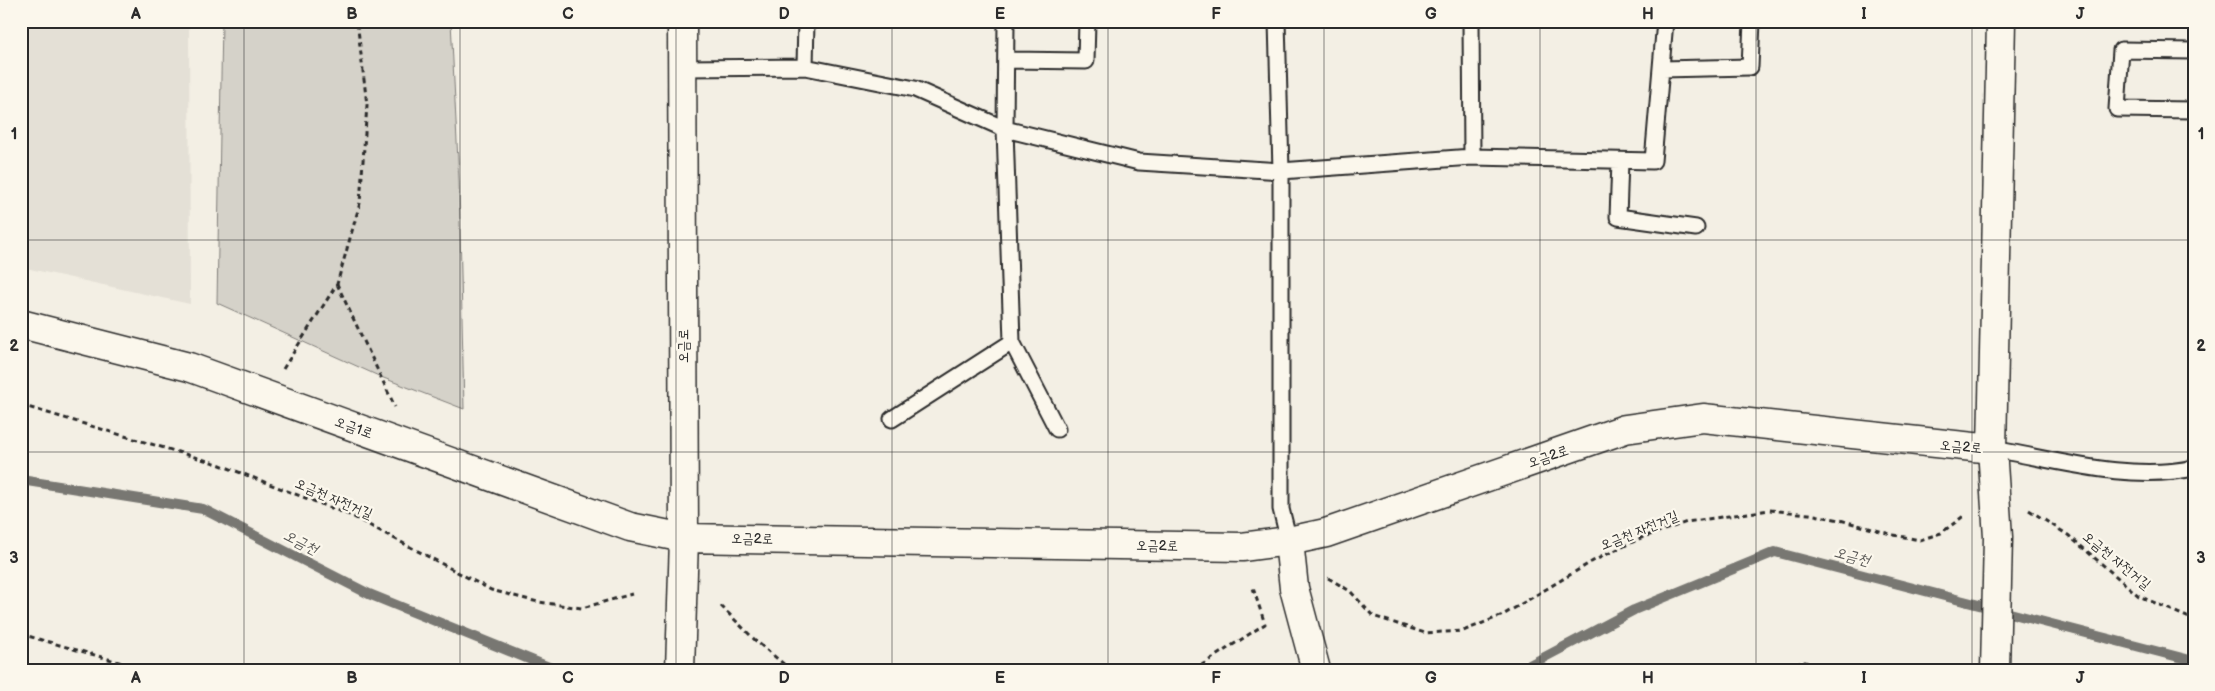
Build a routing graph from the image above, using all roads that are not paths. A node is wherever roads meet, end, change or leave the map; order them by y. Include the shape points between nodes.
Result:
1 (682, 21) edge
2 (806, 21) edge
3 (1006, 21) edge
4 (1087, 21) edge
5 (1277, 21) edge
6 (1471, 21) edge
7 (1665, 21) edge
8 (1752, 21) edge
9 (2001, 21) edge
10 (2194, 51) edge
11 (1006, 60) junction
12 (805, 67) junction
13 (683, 68) junction
14 (1662, 69) junction
15 (2194, 110) edge
16 (1005, 129) junction
17 (1472, 157) junction
18 (1620, 161) junction
19 (1281, 171) junction
20 (1696, 228) dead end
21 (21, 324) edge
22 (1012, 342) junction
23 (892, 419) dead end
24 (1057, 429) dead end
25 (1992, 449) junction
26 (2194, 468) edge
27 (684, 538) junction
28 (1289, 542) junction
29 (680, 670) edge
30 (1316, 670) edge
31 (1995, 670) edge

1 - 13 street, 오금로
2 - 12 lane
3 - 11 lane
4 - 11 lane via 1086,61
5 - 19 lane
6 - 17 lane
7 - 14 lane
8 - 14 lane via 1750,67
9 - 25 street, 오금2로
10 - 15 lane via 2121,50 2117,109
11 - 16 lane
12 - 13 lane
12 - 16 lane via 915,89
13 - 27 street, 오금로
14 - 18 lane via 1654,161
16 - 19 lane via 1139,162
16 - 22 lane
17 - 18 lane
17 - 19 lane
18 - 20 lane via 1618,217
19 - 28 lane via 1281,508
21 - 27 street, 오금1로 via 189,367 630,527
22 - 23 lane
22 - 24 lane
25 - 26 lane via 2105,468 2168,473
25 - 28 street, 오금2로 via 1702,418 1625,429 1326,534
25 - 31 street via 1998,537
27 - 28 street, 오금2로 via 1242,547
27 - 29 street, 오금로
28 - 30 street via 1294,588

